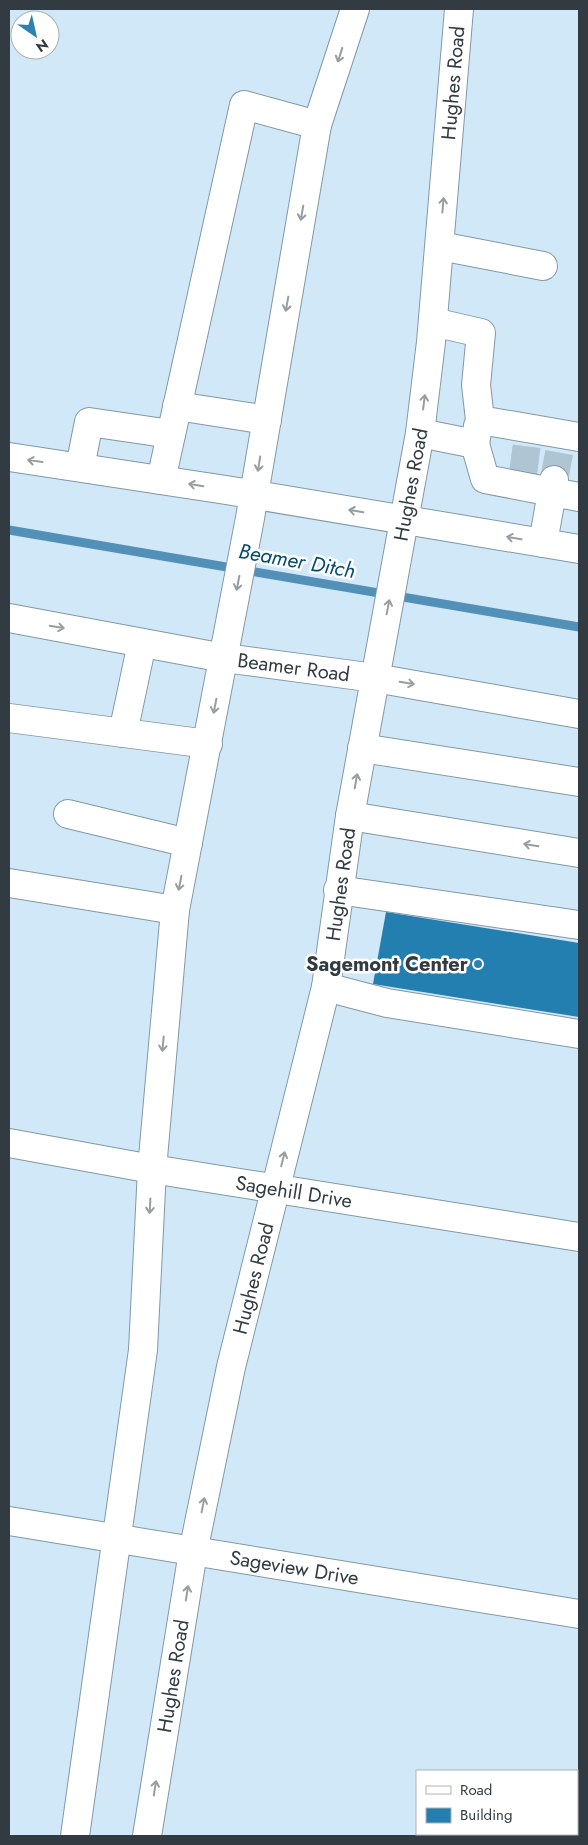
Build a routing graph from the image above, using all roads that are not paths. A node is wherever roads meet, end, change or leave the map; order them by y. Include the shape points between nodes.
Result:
1 (355, 9) edge
2 (459, 9) edge
3 (318, 126) junction
4 (440, 246) junction
5 (543, 266) dead end
6 (433, 322) junction
7 (177, 406) junction
8 (267, 420) junction
9 (477, 432) junction
10 (420, 433) junction
11 (171, 434) junction
12 (567, 440) edge
13 (9, 457) edge
14 (80, 468) junction
15 (160, 480) junction
16 (553, 486) junction
17 (579, 497) edge
18 (252, 506) junction
19 (404, 519) junction
20 (543, 543) junction
21 (579, 549) edge
22 (9, 618) edge
23 (142, 643) junction
24 (224, 658) junction
25 (377, 666) junction
26 (579, 714) edge
27 (9, 718) edge
28 (124, 733) junction
29 (208, 744) junction
30 (362, 748) junction
31 (579, 782) edge
32 (68, 814) dead end
33 (350, 816) junction
34 (188, 843) junction
35 (579, 853) edge
36 (9, 883) edge
37 (338, 890) junction
38 (175, 910) junction
39 (579, 925) edge
40 (326, 987) junction
41 (579, 1034) edge
42 (9, 1142) edge
43 (152, 1169) junction
44 (276, 1188) junction
45 (579, 1237) edge
46 (9, 1521) edge
47 (118, 1540) junction
48 (193, 1552) junction
49 (579, 1614) edge
50 (75, 1836) edge
51 (147, 1836) edge

1 -> 3 main road
4 -> 2 main road, Hughes Road
3 - 7 main road via 244,105
3 -> 8 main road
4 - 5 main road
4 - 6 main road, Hughes Road
6 - 9 main road via 481,333 476,385
10 -> 6 main road, Hughes Road
7 - 8 main road
7 - 11 main road
8 -> 18 main road
9 - 10 main road
9 - 12 main road
9 - 16 main road via 485,479 522,480
10 - 19 main road, Hughes Road
11 - 14 main road via 89,422
11 - 15 main road
14 -> 13 main road
14 - 15 main road
18 -> 15 main road
16 - 17 main road
16 - 20 main road
19 -> 18 main road
18 -> 24 main road
20 -> 19 main road
25 -> 19 main road, Hughes Road
20 - 21 main road
22 -> 23 main road, Beamer Road
23 - 24 main road, Beamer Road
23 - 28 main road
24 - 25 main road, Beamer Road
24 -> 29 main road
25 -> 26 main road, Beamer Road
25 - 30 main road, Hughes Road
27 - 28 main road
28 - 29 main road
29 - 34 main road
30 - 31 main road
33 -> 30 main road, Hughes Road
32 - 34 main road
35 -> 33 main road
33 - 37 main road, Hughes Road
34 -> 38 main road
36 - 38 main road
37 - 39 main road
37 - 40 main road, Hughes Road
38 -> 43 main road
40 - 41 main road via 387,1003
44 -> 40 main road, Hughes Road
42 - 43 main road, Sagehill Drive
43 - 44 main road, Sagehill Drive
43 -> 47 main road via 143,1350
44 - 45 main road, Sagehill Drive
48 -> 44 main road, Hughes Road via 231,1367
46 - 47 main road, Sageview Drive
47 - 48 main road, Sageview Drive
47 - 50 main road
48 - 49 main road, Sageview Drive
51 -> 48 main road, Hughes Road

